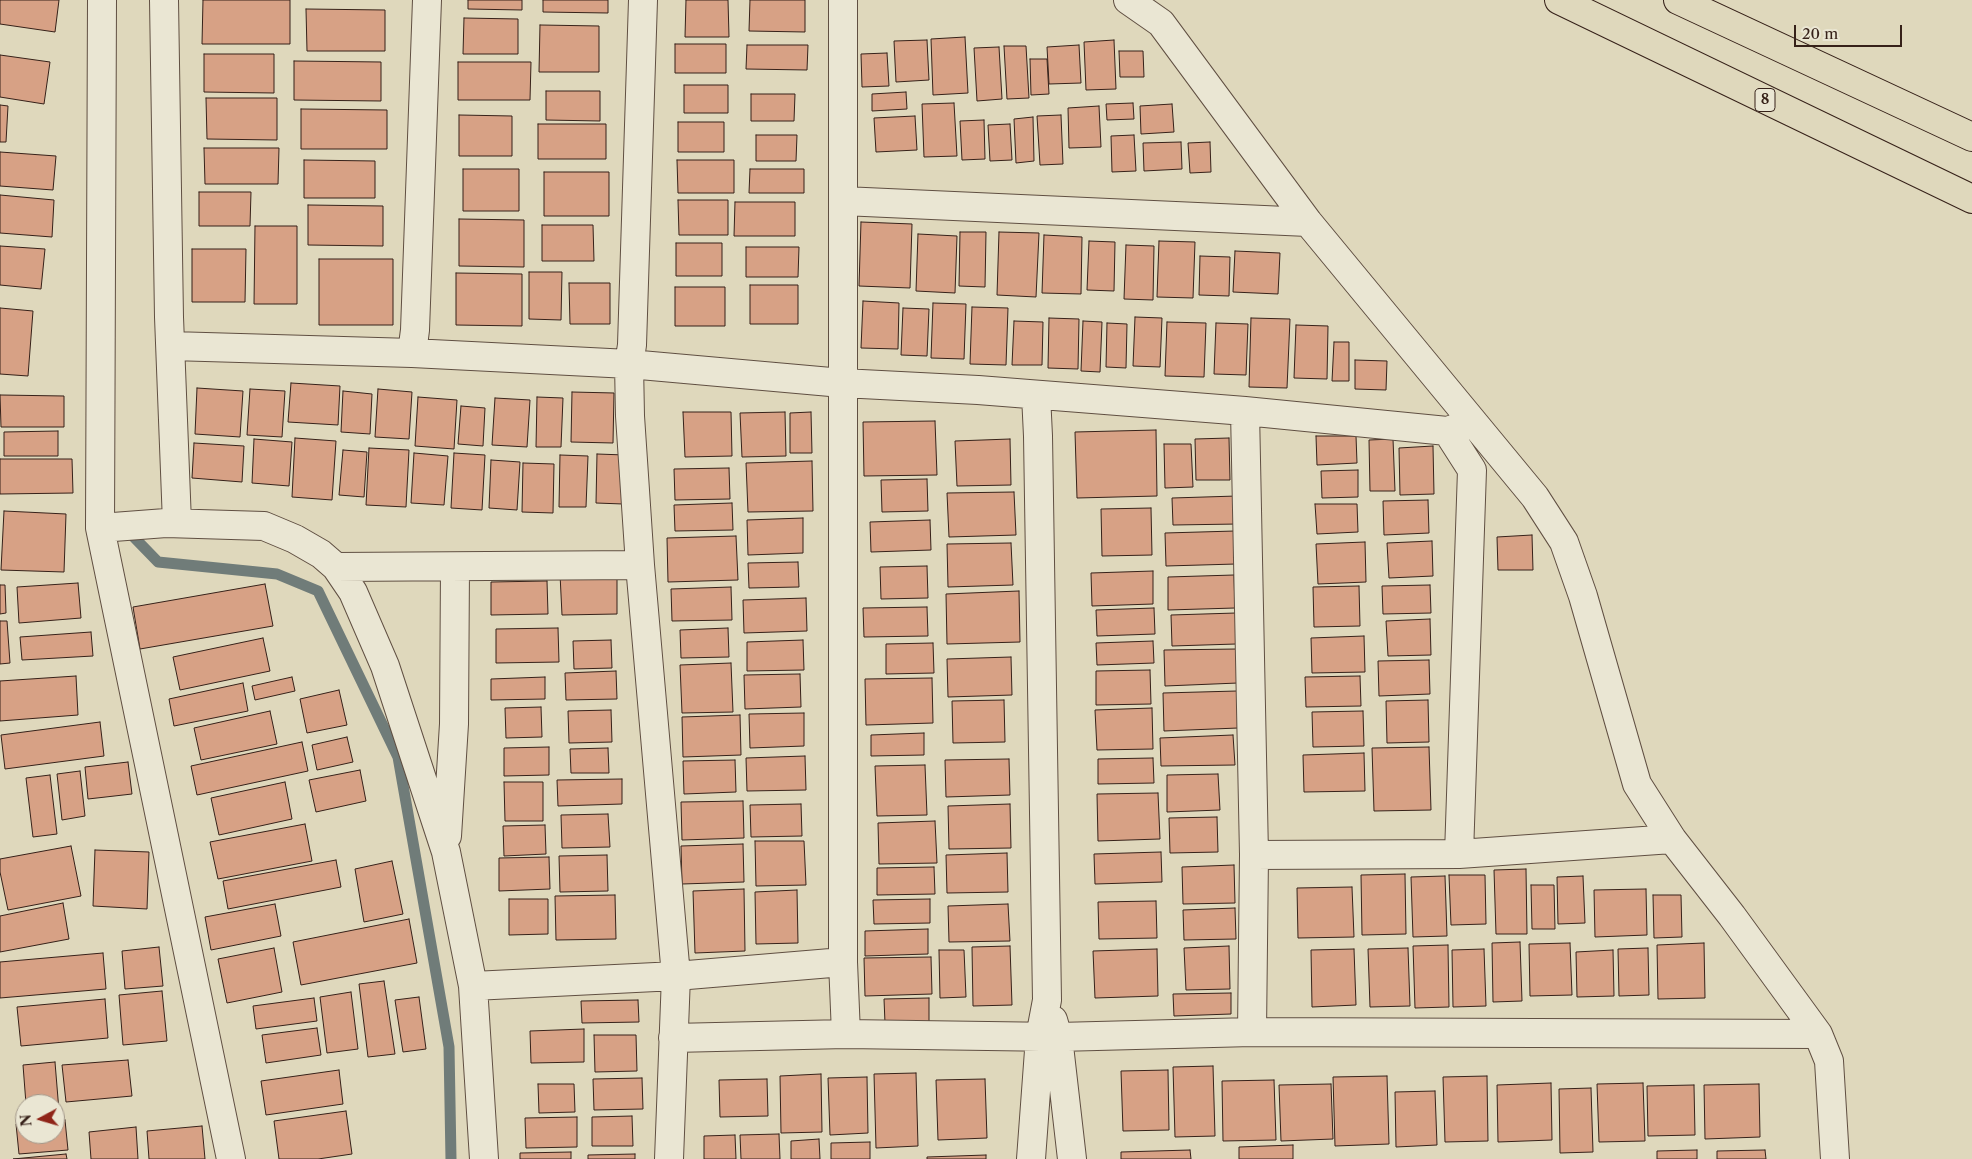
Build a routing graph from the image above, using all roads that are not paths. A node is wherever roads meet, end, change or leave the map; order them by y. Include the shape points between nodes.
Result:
1 (102, 0) edge
2 (164, 0) edge
3 (427, 0) edge
4 (643, 0) edge
5 (843, 0) edge
6 (1128, 0) edge
7 (1559, 0) edge
8 (1678, 0) edge
9 (1972, 137) edge
10 (1972, 199) edge
11 (843, 201) junction
12 (1308, 222) junction
13 (171, 346) junction
14 (412, 353) junction
15 (629, 364) junction
16 (842, 382) junction
17 (1036, 395) junction
18 (1245, 411) junction
19 (1473, 423) junction
20 (1447, 431) junction
21 (171, 523) junction
22 (105, 527) junction
23 (640, 565) junction
24 (336, 567) junction
25 (455, 567) junction
26 (1672, 839) junction
27 (446, 852) junction
28 (1459, 854) junction
29 (1254, 855) junction
30 (843, 962) junction
31 (676, 976) junction
32 (473, 986) junction
33 (1252, 1032) junction
34 (846, 1034) junction
35 (1818, 1034) junction
36 (1049, 1037) junction
37 (673, 1038) junction
38 (1071, 1153) edge
39 (1032, 1154) edge
40 (231, 1159) edge
41 (484, 1159) edge
42 (669, 1159) edge
43 (1835, 1159) edge

1 - 22 street
2 - 13 street
3 - 14 street
4 - 15 street
5 - 11 street
6 - 12 street via 1162,23
7 - 10 highway, 8
8 - 9 highway
11 - 12 street
11 - 16 street
12 - 19 street
13 - 14 street
13 - 21 street
14 - 15 street
15 - 16 street
15 - 23 street
16 - 17 street
16 - 30 street
17 - 18 street
17 - 36 street
18 - 20 street
18 - 29 street
19 - 20 street
19 - 26 street via 1535,497 1564,542 1583,596 1637,784
20 - 28 street via 1472,470
21 - 22 street
21 - 24 street via 264,526 295,539
22 - 40 street
23 - 25 street
23 - 31 street
24 - 25 street
24 - 27 street via 353,592 385,666
25 - 27 street via 454,724
26 - 28 street
26 - 35 street
27 - 32 street
28 - 29 street
29 - 33 street
30 - 31 street
30 - 34 street
31 - 32 street
31 - 37 street
32 - 41 street
33 - 35 street
33 - 36 street
34 - 36 street
34 - 37 street
35 - 43 street via 1829,1061
36 - 38 street
36 - 39 street via 1033,1119
37 - 42 street
38 - 39 street

